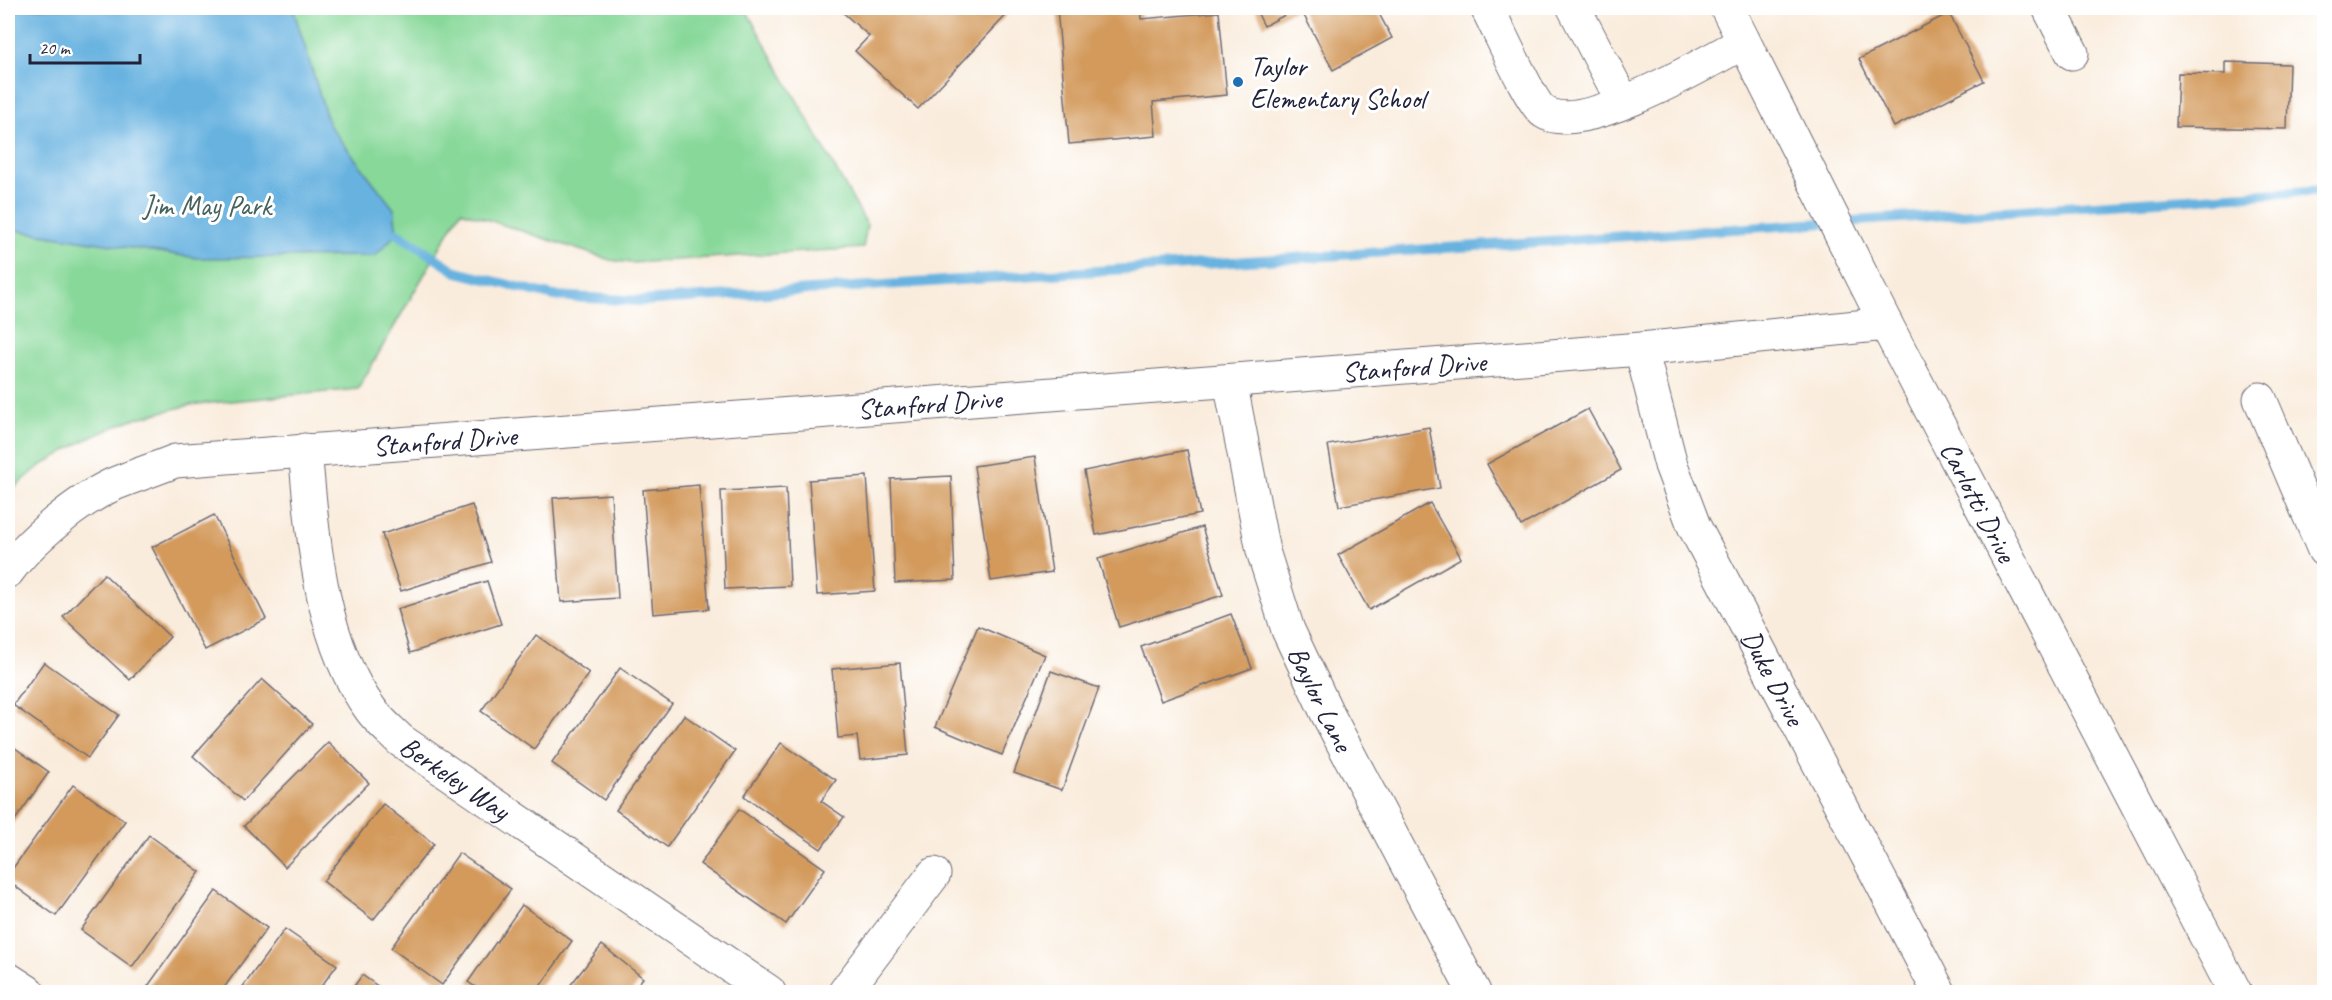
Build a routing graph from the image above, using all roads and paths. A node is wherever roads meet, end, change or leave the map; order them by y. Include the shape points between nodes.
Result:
1 (1487, 8) edge
2 (1574, 8) edge
3 (1727, 8) edge
4 (2049, 8) edge
5 (1744, 42) junction
6 (2072, 53) dead end
7 (1623, 102) junction
8 (1886, 324) junction
9 (1641, 349) junction
10 (1230, 381) junction
11 (2260, 399) dead end
12 (305, 450) junction
13 (2325, 550) edge
14 (8, 571) edge
15 (934, 874) dead end
16 (8, 979) edge
17 (27, 993) edge
18 (769, 993) edge
19 (845, 993) edge
20 (1474, 993) edge
21 (1939, 993) edge
22 (2235, 993) edge

1 - 7 street via 1545,113 1579,115
2 - 7 street
3 - 5 street, Carlotti Drive
4 - 6 street
5 - 7 street via 1644,96
5 - 8 street, Carlotti Drive
8 - 9 street, Stanford Drive
8 - 22 street, Carlotti Drive
9 - 10 street, Stanford Drive
9 - 21 street, Duke Drive via 1671,465 1694,525
10 - 12 street, Stanford Drive
10 - 20 street, Baylor Lane via 1263,551 1288,630 1327,713
11 - 13 street
12 - 14 street, Stanford Drive via 175,462 113,485 61,518
12 - 18 street, Berkeley Way via 325,608 354,683 372,711 400,740
15 - 19 street
16 - 17 street

